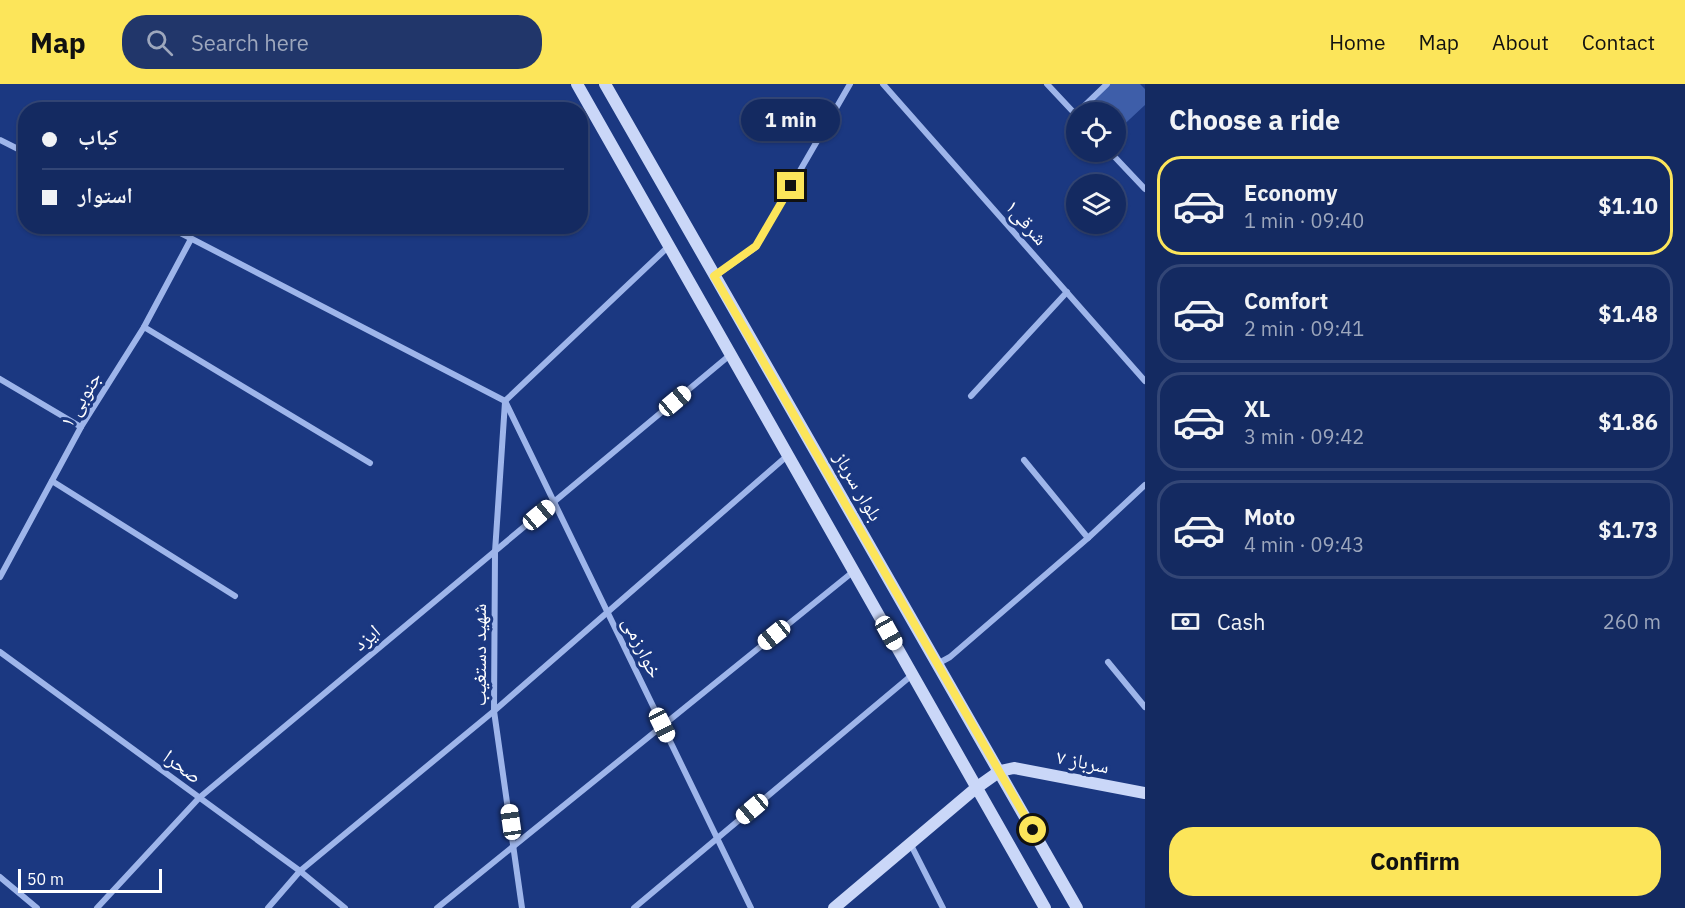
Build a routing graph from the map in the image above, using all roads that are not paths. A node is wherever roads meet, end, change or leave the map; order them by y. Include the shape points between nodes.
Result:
1 (577, 84) edge
2 (605, 84) edge
3 (850, 84) edge
4 (883, 84) edge
5 (1047, 84) edge
6 (1107, 84) edge
7 (587, 102) edge
8 (1089, 102) edge
9 (588, 103) edge
10 (1066, 103) edge
11 (0, 140) edge
12 (18, 149) edge
13 (1119, 162) edge
14 (1145, 189) edge
15 (182, 234) edge
16 (191, 239) junction
17 (669, 246) junction
18 (714, 276) junction
19 (1067, 292) junction
20 (144, 327) junction
21 (730, 355) junction
22 (0, 379) edge
23 (1145, 381) edge
24 (971, 396) dead end
25 (505, 401) junction
26 (81, 426) junction
27 (787, 456) junction
28 (1024, 460) dead end
29 (370, 463) dead end
30 (52, 481) junction
31 (1145, 484) edge
32 (554, 502) junction
33 (1088, 538) junction
34 (495, 552) junction
35 (854, 571) junction
36 (0, 577) edge
37 (236, 596) dead end
38 (607, 612) junction
39 (0, 652) edge
40 (1108, 662) dead end
41 (939, 663) junction
42 (912, 675) junction
43 (1145, 707) edge
44 (494, 711) junction
45 (662, 725) junction
46 (1000, 771) junction
47 (976, 788) junction
48 (1145, 793) edge
49 (199, 798) junction
50 (717, 838) junction
51 (910, 843) junction
52 (514, 844) junction
53 (300, 871) junction
54 (0, 877) edge
55 (37, 908) edge
56 (97, 908) edge
57 (268, 908) edge
58 (345, 908) edge
59 (437, 908) edge
60 (522, 908) edge
61 (634, 908) edge
62 (751, 908) edge
63 (834, 908) edge
64 (943, 908) edge
65 (1045, 908) edge
66 (1077, 908) edge

1 - 7 main road
2 - 18 main road, بلوار سرباز
3 - 18 street via 756,246
4 - 19 street, شرقی۱
5 - 10 street
6 - 8 street
9 - 17 main road
11 - 12 street
13 - 14 street
15 - 16 street
16 - 20 street, جنوبی ۱
16 - 25 street
17 - 21 main road
17 - 25 street
18 - 41 main road, بلوار سرباز
19 - 23 street, شرقی۱
19 - 24 street
20 - 26 street, جنوبی ۱
20 - 29 street
21 - 27 main road
21 - 32 street, ایزد
22 - 26 street
25 - 32 street, خوارزمی
25 - 34 street, شهید دستغیب
26 - 30 street, جنوبی ۱
27 - 35 main road
27 - 38 street
28 - 33 street
30 - 36 street, جنوبی ۱
30 - 37 street
31 - 33 street
32 - 34 street, ایزد
32 - 38 street, خوارزمی
33 - 41 street
34 - 44 street, شهید دستغیب
34 - 49 street, ایزد
35 - 42 main road
35 - 45 street
38 - 44 street
38 - 45 street, خوارزمی
39 - 49 street, صحرا
40 - 43 street
41 - 46 main road, بلوار سرباز
42 - 47 main road
42 - 50 street
44 - 52 street, شهید دستغیب
44 - 53 street
45 - 50 street, خوارزمی
45 - 52 street
46 - 47 main road
46 - 48 main road, سرباز ۷ via 1014,768
46 - 66 main road, بلوار سرباز
47 - 51 main road
47 - 65 main road
49 - 53 street, صحرا
49 - 56 street, ایزد
50 - 61 street
50 - 62 street, خوارزمی
51 - 63 main road
51 - 64 street
52 - 59 street
52 - 60 street, شهید دستغیب
53 - 57 street
53 - 58 street, صحرا
54 - 55 street

